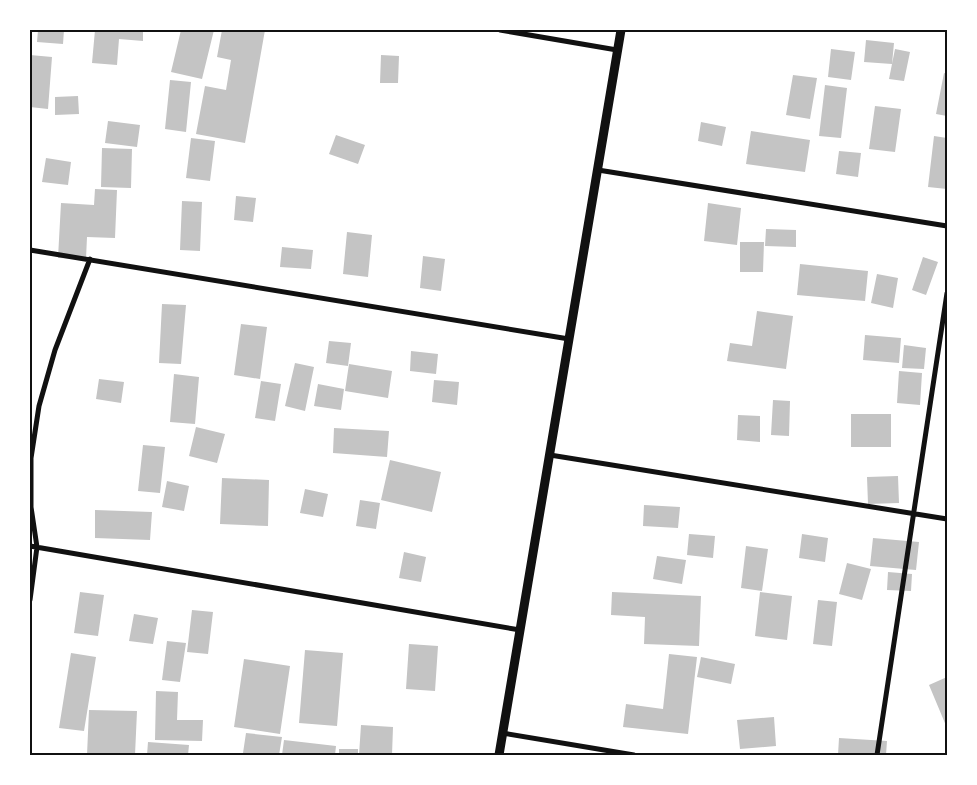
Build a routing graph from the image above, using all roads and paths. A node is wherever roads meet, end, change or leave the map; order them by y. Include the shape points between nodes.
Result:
1 (500, 30) edge
2 (621, 30) edge
3 (617, 50) junction
4 (598, 170) junction
5 (947, 226) edge
6 (30, 250) edge
7 (90, 259) junction
8 (947, 293) edge
9 (569, 339) junction
10 (550, 455) junction
11 (914, 514) junction
12 (947, 519) edge
13 (30, 546) edge
14 (37, 547) junction
15 (30, 600) edge
16 (520, 630) junction
17 (502, 733) junction
18 (499, 755) edge
19 (634, 755) edge
20 (877, 755) edge

1 - 3 street
2 - 3 street
3 - 4 street
4 - 5 street
4 - 9 street
6 - 7 street
7 - 9 street
7 - 14 street via 55,350 39,406 31,458 31,507
8 - 11 street
9 - 10 street
10 - 11 street
10 - 16 street
11 - 12 street
11 - 20 street
13 - 14 street
14 - 15 street
14 - 16 street
16 - 17 street
17 - 18 street
17 - 19 street

